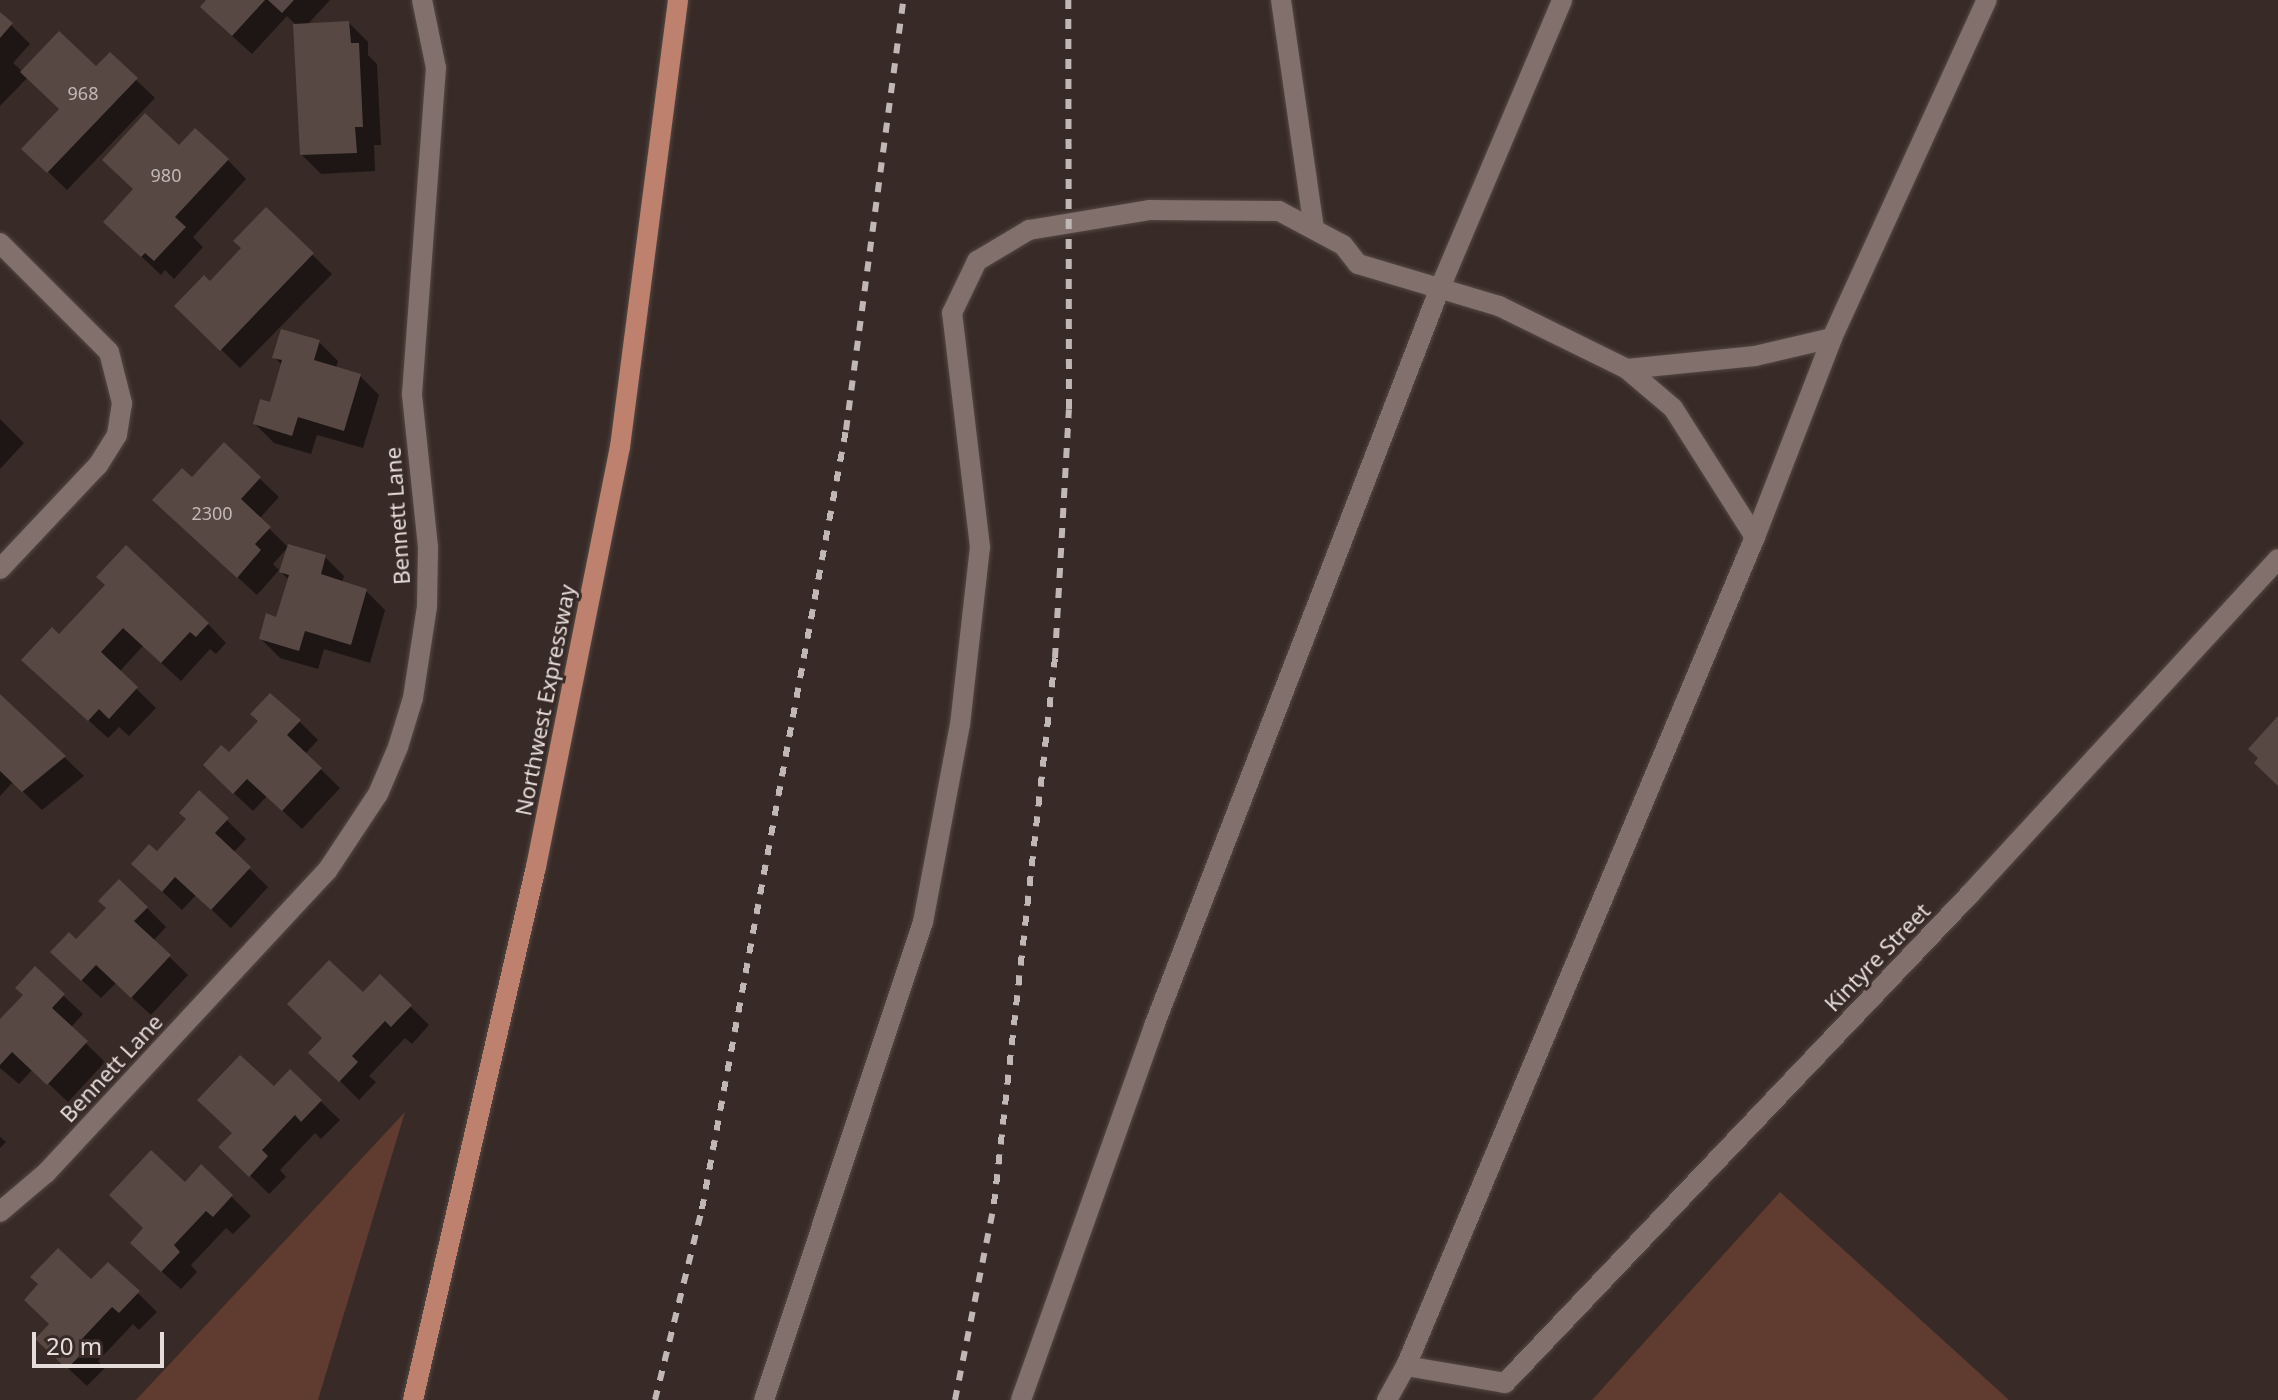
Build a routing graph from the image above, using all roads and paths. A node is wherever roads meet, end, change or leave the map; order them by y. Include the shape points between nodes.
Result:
1 (422, 0) edge
2 (678, 0) edge
3 (1281, 0) edge
4 (1562, 0) edge
5 (1987, 0) edge
6 (1314, 229) junction
7 (0, 243) edge
8 (1440, 288) junction
9 (1832, 338) junction
10 (1627, 369) junction
11 (1755, 537) junction
12 (2278, 559) edge
13 (0, 569) edge
14 (0, 1212) edge
15 (1406, 1366) junction
16 (413, 1400) edge
17 (764, 1400) edge
18 (1021, 1400) edge
19 (1387, 1400) edge

1 - 14 street, Bennett Lane via 436,68 412,394 428,547 427,606 413,698 398,747 378,794 327,871 46,1173
2 - 16 main road, Northwest Expressway via 620,447 536,867
3 - 6 street
4 - 8 street
5 - 9 street
6 - 8 street via 1343,245 1358,264
6 - 17 street via 1279,211 1150,210 1029,230 977,261 952,313 980,547 960,725 923,922
7 - 13 street via 109,352 122,403 117,435 98,465
8 - 10 street via 1499,306
8 - 18 street via 1154,1026
9 - 10 street via 1755,356
9 - 11 street
10 - 11 street via 1673,408
11 - 15 street
12 - 15 street, Kintyre Street via 1970,894 1505,1383
15 - 19 street

